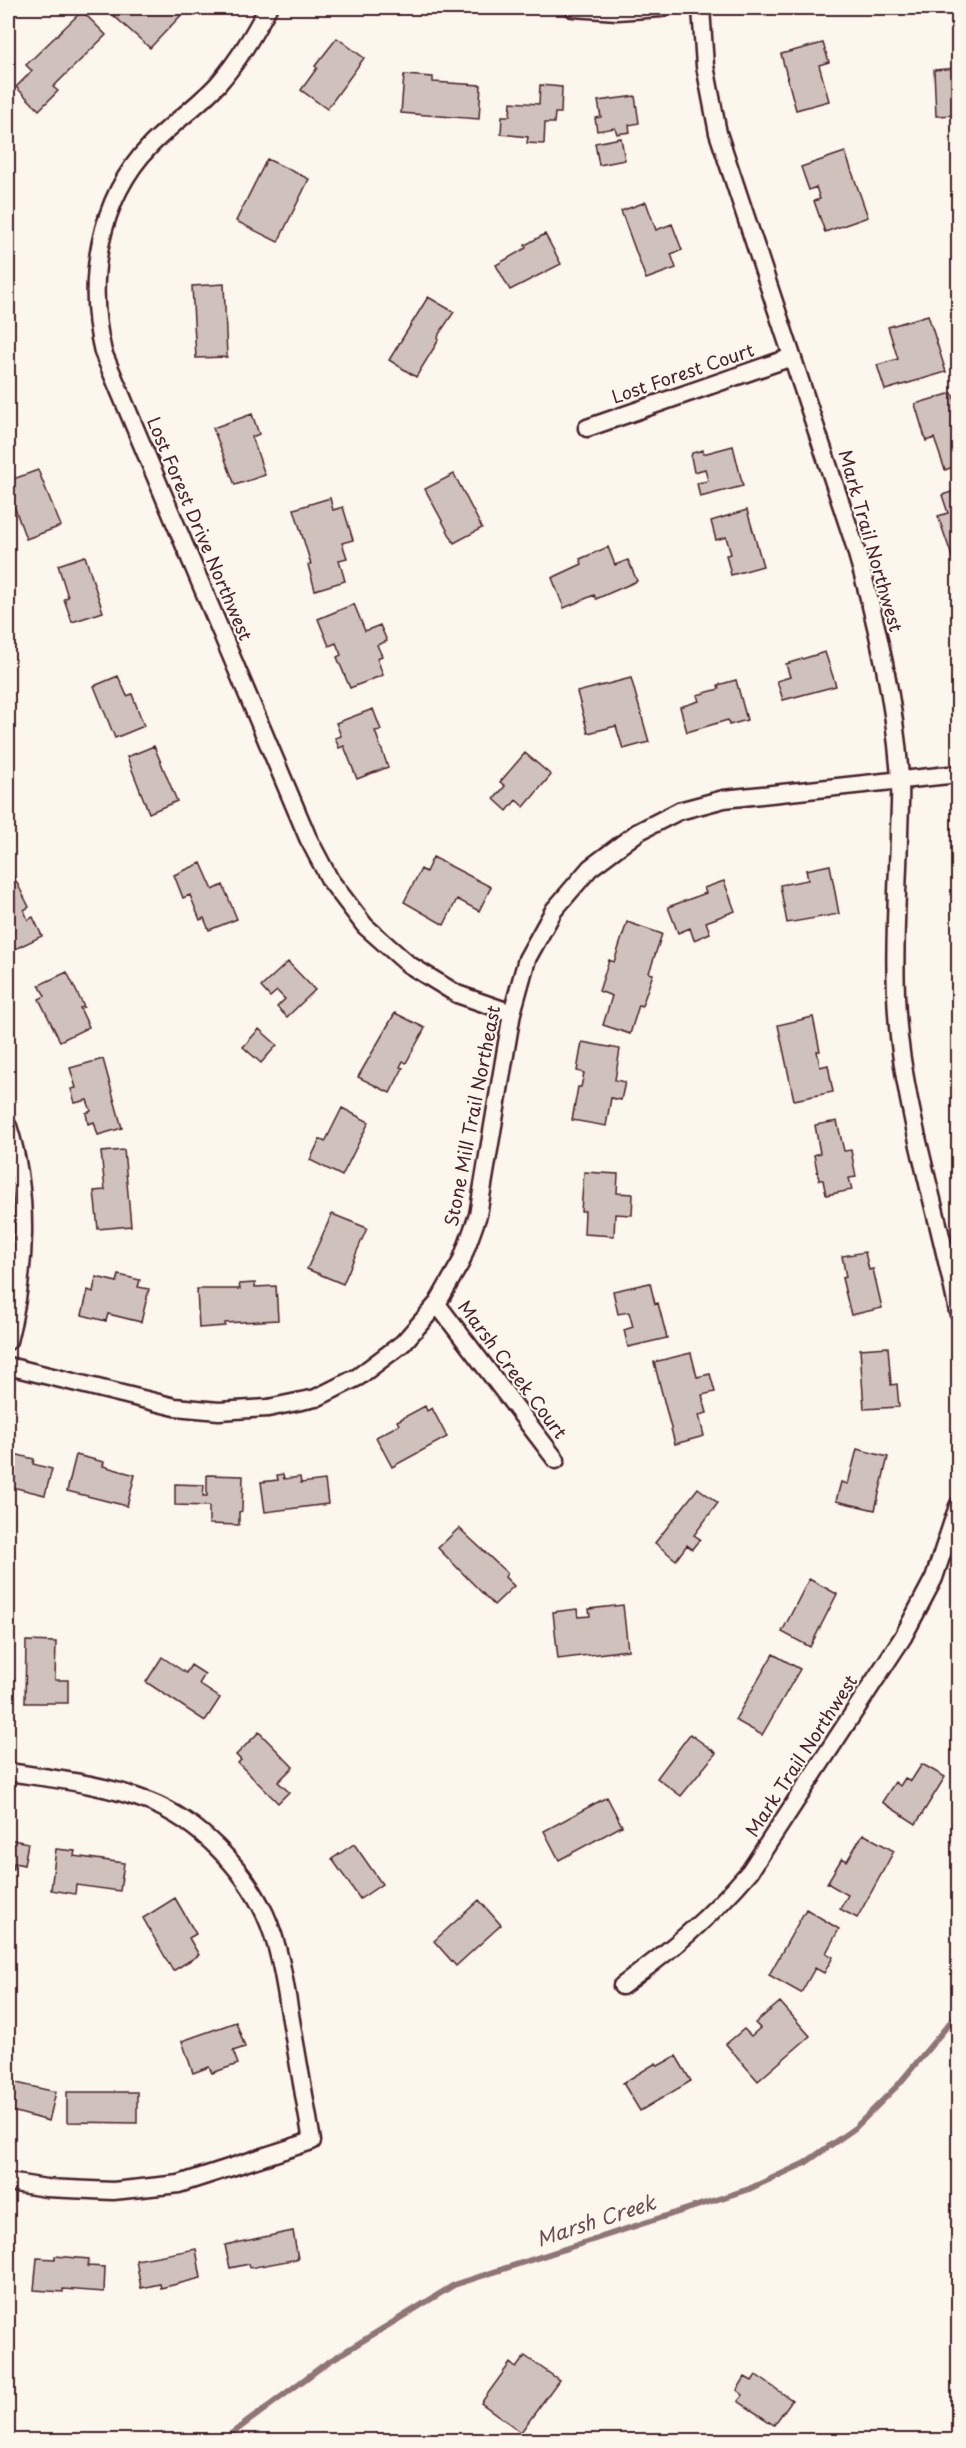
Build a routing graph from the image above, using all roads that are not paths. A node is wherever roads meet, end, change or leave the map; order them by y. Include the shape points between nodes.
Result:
1 (268, 8) edge
2 (573, 8) edge
3 (661, 8) edge
4 (701, 8) edge
5 (792, 357) junction
6 (587, 428) dead end
7 (958, 774) edge
8 (900, 780) junction
9 (512, 1014) junction
10 (8, 1126) edge
11 (953, 1253) edge
12 (436, 1304) junction
13 (958, 1312) edge
14 (8, 1341) edge
15 (8, 1366) edge
16 (556, 1460) dead end
17 (958, 1506) edge
18 (8, 1772) edge
19 (622, 1986) dead end
20 (8, 2182) edge

1 - 9 street, Lost Forest Drive Northwest via 244,52 216,86 149,146 116,198 102,234 96,268 95,303 103,352 308,838 330,880 365,926 408,964 457,994
2 - 3 street
4 - 5 street, Mark Trail Northwest via 705,66 718,133
5 - 6 street, Lost Forest Court
5 - 8 street, Mark Trail Northwest via 871,602 890,690
7 - 8 street, Stone Mill Trail Northeast
8 - 9 street, Stone Mill Trail Northeast via 724,799 679,812 638,832 590,868 554,910 527,959
8 - 11 street, Mark Trail Northwest via 896,970 899,1036 911,1111
9 - 12 street, Stone Mill Trail Northeast via 478,1215 461,1262
10 - 14 street via 22,1200 23,1256
11 - 13 street, Mark Trail Northwest
12 - 15 street, Stone Mill Trail Northeast via 403,1342 358,1377 316,1398 268,1408 219,1411 175,1407
12 - 16 street, Marsh Creek Court
17 - 19 street, Mark Trail Northwest via 934,1578 903,1637 750,1871 691,1934
18 - 20 street via 97,1785 151,1802 187,1822 218,1848 244,1879 265,1914 281,1960 312,2141 179,2184 113,2191

